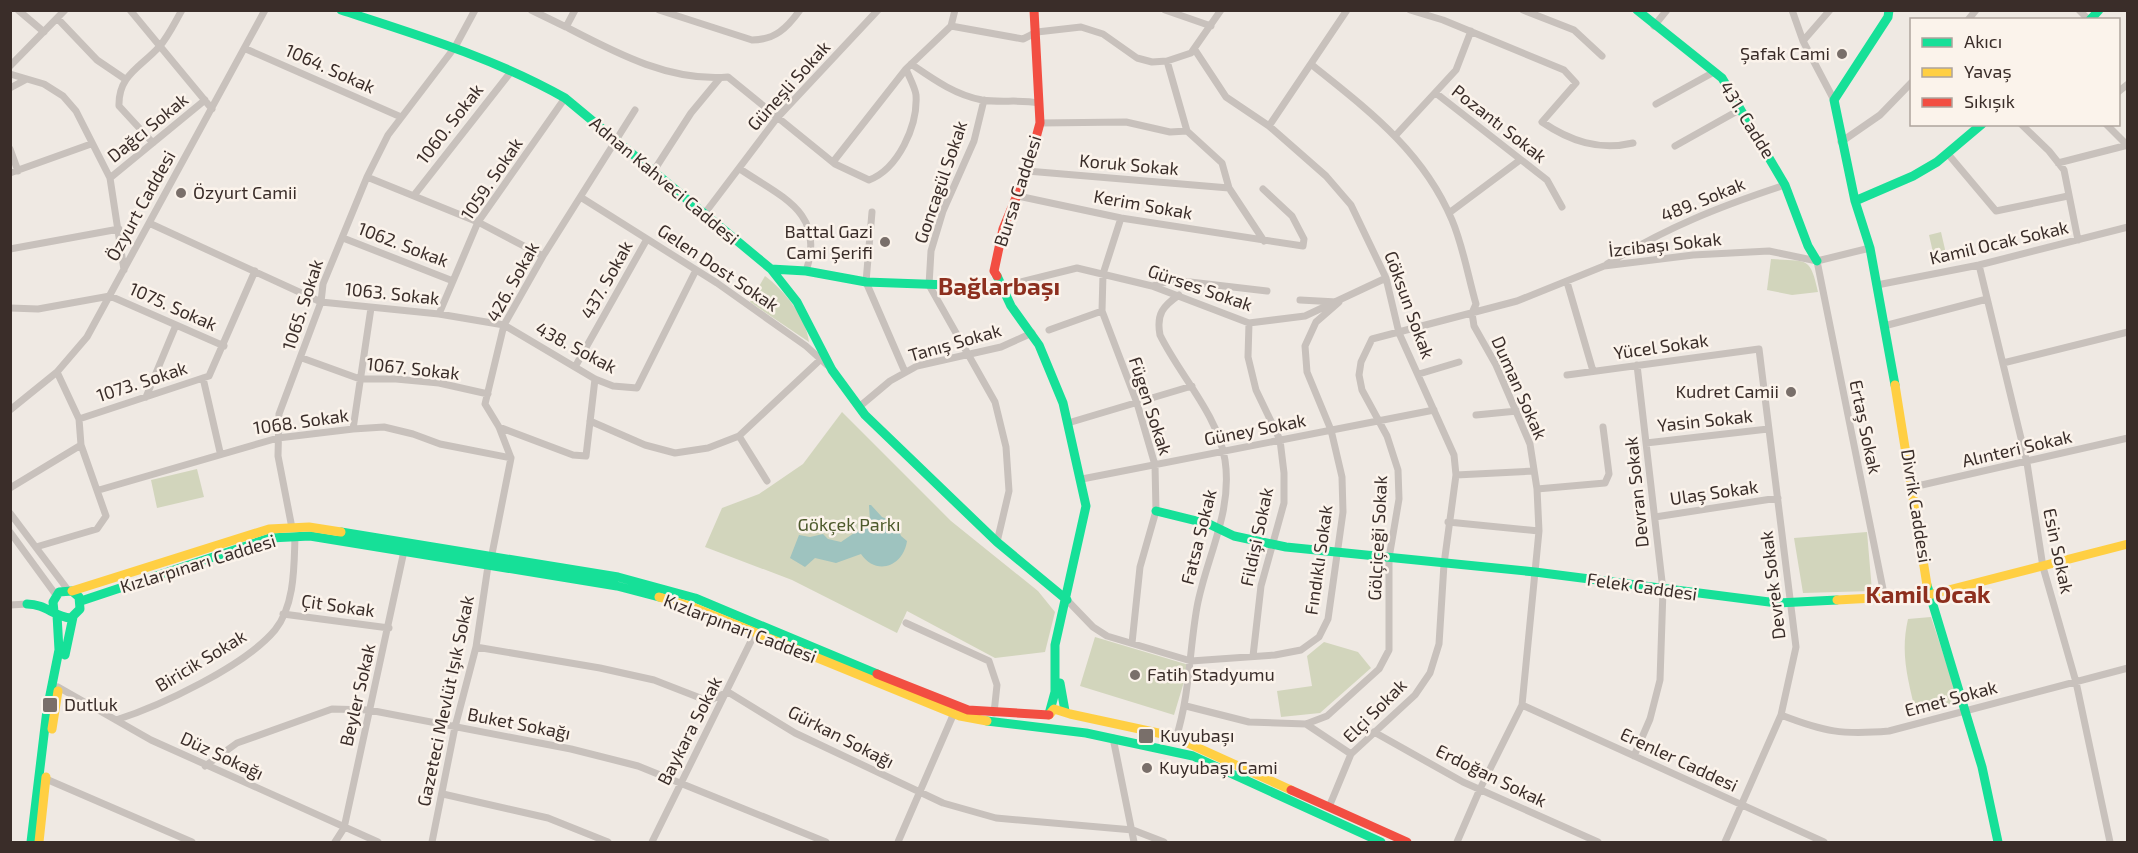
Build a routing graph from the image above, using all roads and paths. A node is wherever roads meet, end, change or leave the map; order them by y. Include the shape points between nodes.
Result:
1 (18, 10) edge
2 (65, 10) edge
3 (130, 10) edge
4 (182, 10) edge
5 (265, 10) edge
6 (341, 10) edge
7 (475, 10) edge
8 (531, 10) edge
9 (575, 10) edge
10 (659, 10) edge
11 (800, 10) edge
12 (878, 10) edge
13 (955, 10) edge
14 (1034, 10) edge
15 (1165, 10) edge
16 (1221, 10) edge
17 (1347, 10) edge
18 (1410, 10) edge
19 (1524, 10) edge
20 (1637, 10) edge
21 (1667, 10) edge
22 (1792, 10) edge
23 (1830, 10) edge
24 (1889, 10) edge
25 (57, 18) junction
26 (951, 26) junction
27 (1211, 26) junction
28 (1654, 26) junction
29 (566, 27) junction
30 (1471, 31) junction
31 (44, 32) junction
32 (1037, 32) junction
33 (1803, 41) junction
34 (161, 45) junction
35 (455, 48) junction
36 (246, 49) junction
37 (1194, 50) junction
38 (1602, 56) dead end
39 (1167, 61) junction
40 (1312, 65) junction
41 (10, 66) edge
42 (908, 67) junction
43 (1714, 72) junction
44 (510, 73) junction
45 (10, 74) edge
46 (720, 78) junction
47 (125, 79) junction
48 (25, 80) junction
49 (1910, 83) edge
50 (10, 88) edge
51 (1437, 94) junction
52 (566, 99) junction
53 (205, 100) junction
54 (984, 100) junction
55 (1834, 100) junction
56 (1039, 103) junction
57 (1656, 104) dead end
58 (212, 109) junction
59 (1741, 109) junction
60 (635, 110) dead end
61 (401, 117) junction
62 (777, 118) junction
63 (1040, 123) junction
64 (1269, 126) junction
65 (1980, 126) edge
66 (2023, 126) edge
67 (2108, 126) edge
68 (1186, 131) junction
69 (1396, 135) junction
70 (617, 140) junction
71 (1841, 142) junction
72 (153, 143) junction
73 (1633, 143) dead end
74 (92, 144) junction
75 (2127, 145) edge
76 (1675, 146) dead end
77 (10, 149) edge
78 (1948, 154) junction
79 (1520, 159) junction
80 (833, 162) junction
81 (2058, 163) junction
82 (740, 169) junction
83 (1027, 171) junction
84 (14, 172) edge
85 (653, 172) junction
86 (367, 177) junction
87 (110, 178) junction
88 (1785, 185) junction
89 (1229, 188) junction
90 (1263, 189) dead end
91 (414, 194) junction
92 (1018, 196) junction
93 (2068, 196) junction
94 (582, 198) junction
95 (1855, 201) junction
96 (1562, 207) dead end
97 (872, 212) dead end
98 (705, 213) junction
99 (1449, 213) junction
100 (1121, 218) junction
101 (478, 222) junction
102 (149, 223) junction
103 (2127, 227) edge
104 (119, 229) junction
105 (343, 238) junction
106 (647, 239) junction
107 (2078, 240) junction
108 (1264, 241) junction
109 (1870, 248) junction
110 (10, 249) edge
111 (543, 256) junction
112 (1817, 261) junction
113 (1979, 264) junction
114 (1604, 266) junction
115 (771, 269) junction
116 (124, 270) junction
117 (696, 270) junction
118 (806, 271) junction
119 (255, 272) junction
120 (1104, 274) junction
121 (1386, 278) junction
122 (453, 281) junction
123 (866, 282) junction
124 (1566, 282) junction
125 (929, 285) junction
126 (1877, 285) junction
127 (1152, 286) junction
128 (1000, 287) junction
129 (1268, 291) dead end
130 (1179, 295) junction
131 (110, 296) junction
132 (1987, 299) junction
133 (1300, 300) dead end
134 (321, 302) junction
135 (1339, 302) junction
136 (371, 308) junction
137 (11, 309) edge
138 (1102, 311) junction
139 (1472, 313) junction
140 (439, 314) junction
141 (1249, 323) junction
142 (176, 325) junction
143 (504, 325) junction
144 (1884, 326) junction
145 (1049, 330) dead end
146 (2127, 332) edge
147 (1032, 333) junction
148 (1399, 333) junction
149 (224, 346) junction
150 (1759, 349) joint
151 (970, 355) junction
152 (302, 358) junction
153 (821, 360) junction
154 (1460, 362) dead end
155 (2003, 363) junction
156 (1638, 365) junction
157 (575, 367) junction
158 (832, 370) junction
159 (1593, 371) junction
160 (57, 372) junction
161 (905, 372) junction
162 (1419, 374) junction
163 (1567, 375) dead end
164 (203, 378) junction
165 (595, 379) junction
166 (360, 380) junction
167 (1192, 386) junction
168 (488, 394) junction
169 (146, 397) junction
170 (1137, 403) junction
171 (859, 407) junction
172 (10, 408) edge
173 (1434, 410) junction
174 (1517, 411) junction
175 (1476, 415) dead end
176 (79, 419) junction
177 (590, 421) junction
178 (1379, 421) junction
179 (1068, 423) junction
180 (499, 427) junction
181 (1603, 427) dead end
182 (353, 429) junction
183 (1768, 429) junction
184 (1331, 430) junction
185 (739, 435) junction
186 (278, 438) junction
187 (2127, 438) edge
188 (1280, 440) junction
189 (1647, 443) junction
190 (81, 445) junction
191 (220, 452) junction
192 (1222, 452) junction
193 (511, 458) junction
194 (2027, 463) junction
195 (1155, 465) junction
196 (1534, 471) junction
197 (1456, 475) junction
198 (1082, 479) junction
199 (767, 481) dead end
200 (1913, 487) junction
201 (10, 488) edge
202 (1537, 489) junction
203 (99, 490) junction
204 (1778, 498) junction
205 (1156, 511) junction
206 (10, 513) edge
207 (1654, 517) junction
208 (1448, 522) junction
209 (1219, 530) junction
210 (1539, 531) junction
211 (10, 532) edge
212 (293, 532) junction
213 (998, 542) junction
214 (2127, 544) edge
215 (1273, 545) junction
216 (36, 547) junction
217 (404, 551) junction
218 (1337, 552) junction
219 (492, 554) junction
220 (1389, 558) junction
221 (1444, 564) junction
222 (488, 566) junction
223 (2043, 567) junction
224 (1535, 572) junction
225 (70, 590) junction
226 (1663, 590) junction
227 (56, 595) junction
228 (1929, 595) junction
229 (1885, 599) junction
230 (1066, 600) junction
231 (81, 602) junction
232 (1791, 603) junction
233 (27, 604) junction
234 (10, 605) edge
235 (56, 613) junction
236 (283, 614) junction
237 (73, 617) junction
238 (906, 623) dead end
239 (389, 628) junction
240 (755, 633) junction
241 (1132, 643) junction
242 (476, 647) junction
243 (1253, 656) junction
244 (1191, 661) junction
245 (2127, 668) edge
246 (2076, 682) junction
247 (58, 687) junction
248 (728, 692) junction
249 (1522, 705) junction
250 (1186, 706) junction
251 (369, 710) junction
252 (1065, 711) junction
253 (1965, 711) junction
254 (954, 713) junction
255 (994, 713) junction
256 (1782, 715) junction
257 (1049, 716) junction
258 (116, 720) junction
259 (1306, 724) junction
260 (455, 727) junction
261 (1057, 728) junction
262 (1374, 732) junction
263 (1113, 738) junction
264 (1176, 738) junction
265 (1351, 754) junction
266 (1634, 756) junction
267 (205, 766) junction
268 (46, 779) junction
269 (679, 783) junction
270 (1480, 789) junction
271 (918, 792) junction
272 (442, 794) junction
273 (1741, 805) junction
274 (1329, 807) junction
275 (344, 828) junction
276 (1133, 830) junction
277 (1378, 839) edge
278 (31, 843) edge
279 (39, 843) edge
280 (192, 843) edge
281 (335, 843) edge
282 (378, 843) edge
283 (432, 843) edge
284 (608, 843) edge
285 (652, 843) edge
286 (826, 843) edge
287 (898, 843) edge
288 (1134, 843) edge
289 (1164, 843) edge
290 (1407, 843) edge
291 (1457, 843) edge
292 (1598, 843) edge
293 (1725, 843) edge
294 (1824, 843) edge
295 (1998, 843) edge
296 (2110, 843) edge

1 - 31 street
2 - 25 street
3 - 34 street
4 - 34 street
5 - 36 street, Özyurt Caddesi
6 - 35 street, Adnan Kahveci Caddesi
7 - 35 street, 1065. Sokak
8 - 29 street
9 - 29 street
10 - 11 street via 752,40 767,40
12 - 62 street, Güneşli Sokak
13 - 26 street
14 - 32 street, Bursa Caddesi
15 - 27 street
16 - 27 street
17 - 40 street
18 - 30 street
19 - 38 street via 1574,30
20 - 28 street, 431. Cadde
21 - 28 street
22 - 33 street
23 - 33 street
24 - 55 street
25 - 31 street
25 - 47 street via 89,52
26 - 32 street via 1023,39
26 - 42 street
27 - 37 street
28 - 43 street, 431. Cadde
29 - 46 street via 648,65 708,79
30 - 51 street via 1456,70
30 - 73 street via 1564,70 1576,83 1542,123 1566,138 1590,145
31 - 41 street
32 - 39 street via 1081,27 1103,34 1137,58
32 - 56 street, Bursa Caddesi
33 - 55 street
34 - 47 street
34 - 53 street
35 - 44 street, Adnan Kahveci Caddesi
35 - 61 street, 1065. Sokak
36 - 58 street, Özyurt Caddesi
36 - 61 street, 1064. Sokak
37 - 39 street
37 - 64 street, Göksun Sokak via 1226,97
39 - 68 street
40 - 64 street
40 - 69 street, Duman Sokak
42 - 54 street
42 - 80 street
42 - 80 street via 916,93 915,117 909,135 880,176 869,180
43 - 57 street
43 - 59 street, 431. Cadde
44 - 52 street, Adnan Kahveci Caddesi
44 - 91 street, 1060. Sokak
45 - 48 street
46 - 62 street via 728,77
46 - 85 street via 691,113
47 - 72 street via 119,106
48 - 50 street
48 - 74 street via 44,84 63,96 76,111
49 - 71 street via 1880,115
51 - 69 street
51 - 79 street, Pozantı Sokak
52 - 70 street, Adnan Kahveci Caddesi
52 - 101 street, 1059. Sokak
53 - 58 street
53 - 72 street, Dağcı Sokak
54 - 56 street
54 - 125 street, Goncagül Sokak via 974,141 934,241
55 - 71 street, Divrik Caddesi
56 - 63 street, Bursa Caddesi
58 - 102 street, Özyurt Caddesi
59 - 76 street
59 - 88 street, 431. Cadde
60 - 70 street, 426. Sokak
61 - 86 street, 1065. Sokak
62 - 80 street
62 - 82 street, Güneşli Sokak
63 - 68 street via 1126,122 1170,132
63 - 83 street, Bursa Caddesi
64 - 121 street, Göksun Sokak via 1326,176 1351,206
65 - 78 street
66 - 81 street
67 - 75 street
68 - 89 street via 1222,163
69 - 99 street, Duman Sokak via 1414,155
70 - 85 street, Adnan Kahveci Caddesi
70 - 94 street, 426. Sokak
71 - 95 street, Divrik Caddesi
72 - 87 street, Dağcı Sokak
74 - 84 street
74 - 87 street
75 - 81 street
77 - 84 street
78 - 93 street via 1996,211
78 - 95 street via 1913,176
79 - 96 street, Pozantı Sokak via 1547,180
79 - 99 street
81 - 93 street via 2064,170
82 - 98 street, Güneşli Sokak
82 - 118 street via 804,216 811,230 813,252
83 - 89 street, Koruk Sokak
83 - 92 street, Bursa Caddesi
85 - 98 street, Adnan Kahveci Caddesi
86 - 91 street
86 - 105 street, 1065. Sokak
87 - 104 street
88 - 112 street, 431. Cadde
88 - 114 street, 489. Sokak via 1701,213
89 - 108 street
90 - 108 street, Kerim Sokak via 1292,216 1304,239 1303,246
91 - 101 street
92 - 100 street, Kerim Sokak
92 - 128 street, Bursa Caddesi via 998,250 994,271
93 - 107 street
94 - 106 street, Gelen Dost Sokak
94 - 111 street, 426. Sokak
95 - 109 street, Divrik Caddesi
97 - 123 street
98 - 115 street, Adnan Kahveci Caddesi
99 - 139 street, Duman Sokak via 1476,304
100 - 108 street, Kerim Sokak
100 - 120 street, Fügen Sokak
101 - 111 street
101 - 122 street, 1059. Sokak
102 - 116 street, Özyurt Caddesi
102 - 119 street, 1063. Sokak
103 - 107 street, Kamil Ocak Sokak
104 - 110 street
104 - 116 street
105 - 122 street, 1062. Sokak
105 - 134 street, 1065. Sokak via 323,284
106 - 117 street, Gelen Dost Sokak
106 - 157 street, 437. Sokak
107 - 113 street, Kamil Ocak Sokak
109 - 112 street, İzcibaşı Sokak
109 - 126 street, Divrik Caddesi
111 - 143 street, 426. Sokak
112 - 114 street, İzcibaşı Sokak via 1769,251
112 - 229 street, Ertaş Sokak
113 - 126 street, Kamil Ocak Sokak
113 - 132 street, Esin Sokak
114 - 124 street, İzcibaşı Sokak
115 - 118 street
115 - 158 street, Adnan Kahveci Caddesi via 797,302
116 - 131 street, Özyurt Caddesi
117 - 153 street, Gelen Dost Sokak
117 - 165 street, 438. Sokak via 637,388 613,386
118 - 123 street
119 - 134 street, 1063. Sokak
119 - 149 street, 1073. Sokak
120 - 127 street, Gürses Sokak
120 - 128 street, Gürses Sokak via 1077,268
120 - 138 street, Fügen Sokak
121 - 135 street, Gürses Sokak
121 - 148 street, Göksun Sokak
122 - 140 street, 1059. Sokak
123 - 125 street
123 - 161 street
124 - 139 street, İzcibaşı Sokak
124 - 159 street
125 - 128 street via 990,292
125 - 151 street
126 - 144 street, Divrik Caddesi
127 - 129 street via 1173,280
127 - 130 street, Gürses Sokak
128 - 147 street, Bursa Caddesi
130 - 141 street, Gürses Sokak
130 - 167 street, Fatsa Sokak via 1164,305 1157,321 1165,344
131 - 137 street via 38,309
131 - 142 street, 1075. Sokak
131 - 160 street, Özyurt Caddesi via 87,337
132 - 144 street
132 - 155 street, Esin Sokak
133 - 135 street
134 - 136 street, 1063. Sokak
134 - 152 street, 1065. Sokak
135 - 141 street, Gürses Sokak via 1305,316
135 - 184 street, Fındıklı Sokak via 1316,322 1305,346 1307,372
136 - 140 street, 1063. Sokak
136 - 166 street
138 - 145 street
138 - 170 street, Fügen Sokak
139 - 148 street, İzcibaşı Sokak
139 - 174 street, Duman Sokak via 1474,326
140 - 143 street, 1063. Sokak
141 - 188 street, Fildişi Sokak via 1248,357 1256,390
142 - 149 street, 1075. Sokak
142 - 169 street
143 - 157 street, 438. Sokak
143 - 168 street, 426. Sokak
144 - 200 street, Divrik Caddesi
146 - 155 street
147 - 151 street, Tanış Sokak
147 - 179 street, Bursa Caddesi
148 - 162 street, Göksun Sokak
148 - 178 street, Gölçiçeği Sokak via 1372,339 1361,362 1362,390
149 - 164 street, 1073. Sokak via 209,376
150 - 156 street, Yücel Sokak
150 - 183 street, Devrek Sokak
151 - 161 street, Tanış Sokak
151 - 213 street via 995,402 1006,447 1009,491
152 - 166 street, 1067. Sokak
152 - 186 street, 1065. Sokak via 279,414
153 - 158 street, Gelen Dost Sokak
153 - 185 street
154 - 162 street
155 - 194 street, Esin Sokak
156 - 159 street, Yücel Sokak
156 - 189 street, Devran Sokak
157 - 165 street, 438. Sokak
158 - 171 street, Adnan Kahveci Caddesi
159 - 163 street, Yücel Sokak
160 - 172 street, Özyurt Caddesi
160 - 176 street
161 - 171 street, Tanış Sokak
162 - 173 street, Göksun Sokak
164 - 169 street, 1073. Sokak
164 - 191 street
165 - 177 street
166 - 168 street, 1067. Sokak via 396,379
166 - 182 street
167 - 170 street
167 - 192 street, Fatsa Sokak
168 - 180 street, 426. Sokak via 485,404
169 - 176 street, 1073. Sokak
170 - 179 street
170 - 195 street, Fügen Sokak
171 - 213 street, Adnan Kahveci Caddesi
173 - 178 street, Güney Sokak
173 - 197 street, Göksun Sokak via 1454,455
174 - 175 street
174 - 196 street, Duman Sokak via 1530,444
176 - 190 street
177 - 180 street via 588,451 583,457
177 - 185 street via 645,445 675,453 708,448
178 - 184 street, Güney Sokak
178 - 220 street, Gölçiçeği Sokak via 1398,470 1399,499
179 - 198 street, Bursa Caddesi
180 - 193 street, 426. Sokak
181 - 202 street via 1609,474 1605,483
182 - 186 street, 1068. Sokak
182 - 193 street, 1068. Sokak via 384,427
183 - 189 street, Yasin Sokak
183 - 204 street, Devrek Sokak
184 - 188 street, Güney Sokak
184 - 218 street, Fındıklı Sokak via 1342,477 1343,512
185 - 199 street
186 - 191 street, 1068. Sokak
186 - 212 street, 1065. Sokak
187 - 194 street, Alınteri Sokak
188 - 192 street, Güney Sokak
188 - 215 street, Fildişi Sokak via 1284,503
189 - 207 street, Devran Sokak
190 - 201 street
190 - 203 street
191 - 203 street, 1068. Sokak
192 - 195 street, Güney Sokak
192 - 209 street, Fatsa Sokak via 1228,494
193 - 219 street
194 - 200 street, Alınteri Sokak
194 - 223 street, Esin Sokak
195 - 198 street, Güney Sokak
195 - 205 street, Fügen Sokak
196 - 197 street
196 - 202 street, Duman Sokak
197 - 208 street, Göksun Sokak
198 - 230 street, Bursa Caddesi via 1086,506
200 - 228 street, Divrik Caddesi
202 - 210 street, Duman Sokak
203 - 216 street via 106,516 97,529
204 - 207 street, Ulaş Sokak
204 - 232 street, Devrek Sokak
205 - 209 street, Felek Caddesi
205 - 241 street, Fügen Sokak via 1140,567
206 - 216 street
207 - 226 street, Devran Sokak
208 - 210 street
208 - 221 street, Göksun Sokak
209 - 215 street, Felek Caddesi
209 - 244 street, Fatsa Sokak via 1197,608
210 - 224 street, Duman Sokak
211 - 227 street
212 - 217 street, Kızlarpınarı Caddesi
212 - 219 street, Kızlarpınarı Caddesi via 309,527
212 - 225 street, Kızlarpınarı Caddesi via 269,529
212 - 231 street, Kızlarpınarı Caddesi
212 - 236 street, Biricik Sokak via 294,567
213 - 230 street, Adnan Kahveci Caddesi
214 - 223 street, Felek Caddesi
215 - 218 street, Felek Caddesi
215 - 243 street, Fildişi Sokak via 1259,597
216 - 225 street
217 - 222 street, Kızlarpınarı Caddesi
217 - 239 street, Beyler Sokak
218 - 220 street, Felek Caddesi
218 - 243 street, Fındıklı Sokak via 1328,619 1319,638 1301,650
219 - 255 street, Kızlarpınarı Caddesi via 618,577 695,598 925,694 968,710
220 - 221 street, Felek Caddesi
220 - 259 street, Gölçiçeği Sokak via 1389,650 1379,669 1327,716
221 - 224 street, Felek Caddesi
221 - 262 street, Elçi Sokak via 1439,644 1430,673 1415,695
222 - 240 street, Kızlarpınarı Caddesi via 617,586 690,606
222 - 242 street, Gazeteci Mevlüt Işık Sokak
223 - 228 street, Felek Caddesi
223 - 246 street, Esin Sokak
224 - 226 street, Felek Caddesi
224 - 249 street, Duman Sokak
225 - 227 street
225 - 231 street
226 - 232 street, Felek Caddesi
226 - 266 street, Devran Sokak via 1660,680 1650,719
227 - 233 street
227 - 235 street
228 - 229 street, Felek Caddesi
228 - 253 street, Divrik Caddesi
229 - 232 street, Felek Caddesi
230 - 241 street, Fındıklı Sokak via 1093,627 1107,636
230 - 252 street via 1060,646 1060,690
230 - 257 street via 1055,645 1055,692
231 - 237 street via 81,609
232 - 256 street, Devrek Sokak via 1796,647
233 - 234 street
233 - 235 street via 42,605
235 - 237 street via 64,618
235 - 278 street via 60,642
236 - 239 street, Çit Sokak
236 - 258 street, Biricik Sokak via 275,629 239,660 148,710
237 - 247 street
238 - 255 street via 989,661 998,685
239 - 251 street, Beyler Sokak
240 - 248 street, Baykara Sokak
240 - 254 street, Kızlarpınarı Caddesi
241 - 244 street, Fındıklı Sokak
242 - 248 street via 643,677 708,701
242 - 260 street, Gazeteci Mevlüt Işık Sokak
243 - 244 street, Fındıklı Sokak
244 - 250 street, Fatsa Sokak
245 - 246 street, Emet Sokak
246 - 253 street, Emet Sokak
246 - 296 street, Esin Sokak
247 - 258 street, Düz Sokağı
247 - 268 street
248 - 269 street, Baykara Sokak
248 - 271 street, Gürkan Sokağı via 795,734
249 - 266 street, Erenler Caddesi
249 - 270 street, Duman Sokak
250 - 259 street, Gölçiçeği Sokak via 1249,722
250 - 264 street, Fatsa Sokak
251 - 260 street, Buket Sokağı
251 - 267 street, Buket Sokağı via 332,709 237,743
251 - 275 street, Beyler Sokak
252 - 257 street via 1057,709
252 - 261 street via 1066,723
252 - 264 street, Kızlarpınarı Caddesi
253 - 256 street, Emet Sokak via 1889,731 1859,733 1824,731
253 - 295 street, Divrik Caddesi
254 - 261 street, Kızlarpınarı Caddesi via 1017,726
254 - 271 street
255 - 257 street, Kızlarpınarı Caddesi
256 - 273 street, Devrek Sokak
257 - 261 street via 1050,724
258 - 267 street, Düz Sokağı
259 - 265 street
260 - 269 street, Buket Sokağı via 626,763
260 - 272 street, Gazeteci Mevlüt Işık Sokak
261 - 263 street, Kızlarpınarı Caddesi
262 - 265 street, Elçi Sokak
262 - 270 street, Erdoğan Sokak
263 - 276 street
263 - 277 street, Kızlarpınarı Caddesi via 1193,756
264 - 274 street, Kızlarpınarı Caddesi
265 - 274 street, Elçi Sokak
266 - 273 street, Erenler Caddesi
267 - 275 street, Düz Sokağı
268 - 279 street
268 - 280 street
269 - 285 street, Baykara Sokak
269 - 286 street, Buket Sokağı
270 - 291 street, Duman Sokak
270 - 292 street, Erdoğan Sokak
271 - 276 street, Gürkan Sokağı via 996,818
271 - 287 street
272 - 283 street, Gazeteci Mevlüt Işık Sokak
272 - 284 street via 548,818
273 - 293 street, Devrek Sokak
273 - 294 street, Erenler Caddesi
274 - 277 street, Kızlarpınarı Caddesi
275 - 281 street, Beyler Sokak
275 - 282 street, Düz Sokağı
276 - 288 street
276 - 289 street, Gürkan Sokağı
277 - 290 street, Kızlarpınarı Caddesi

